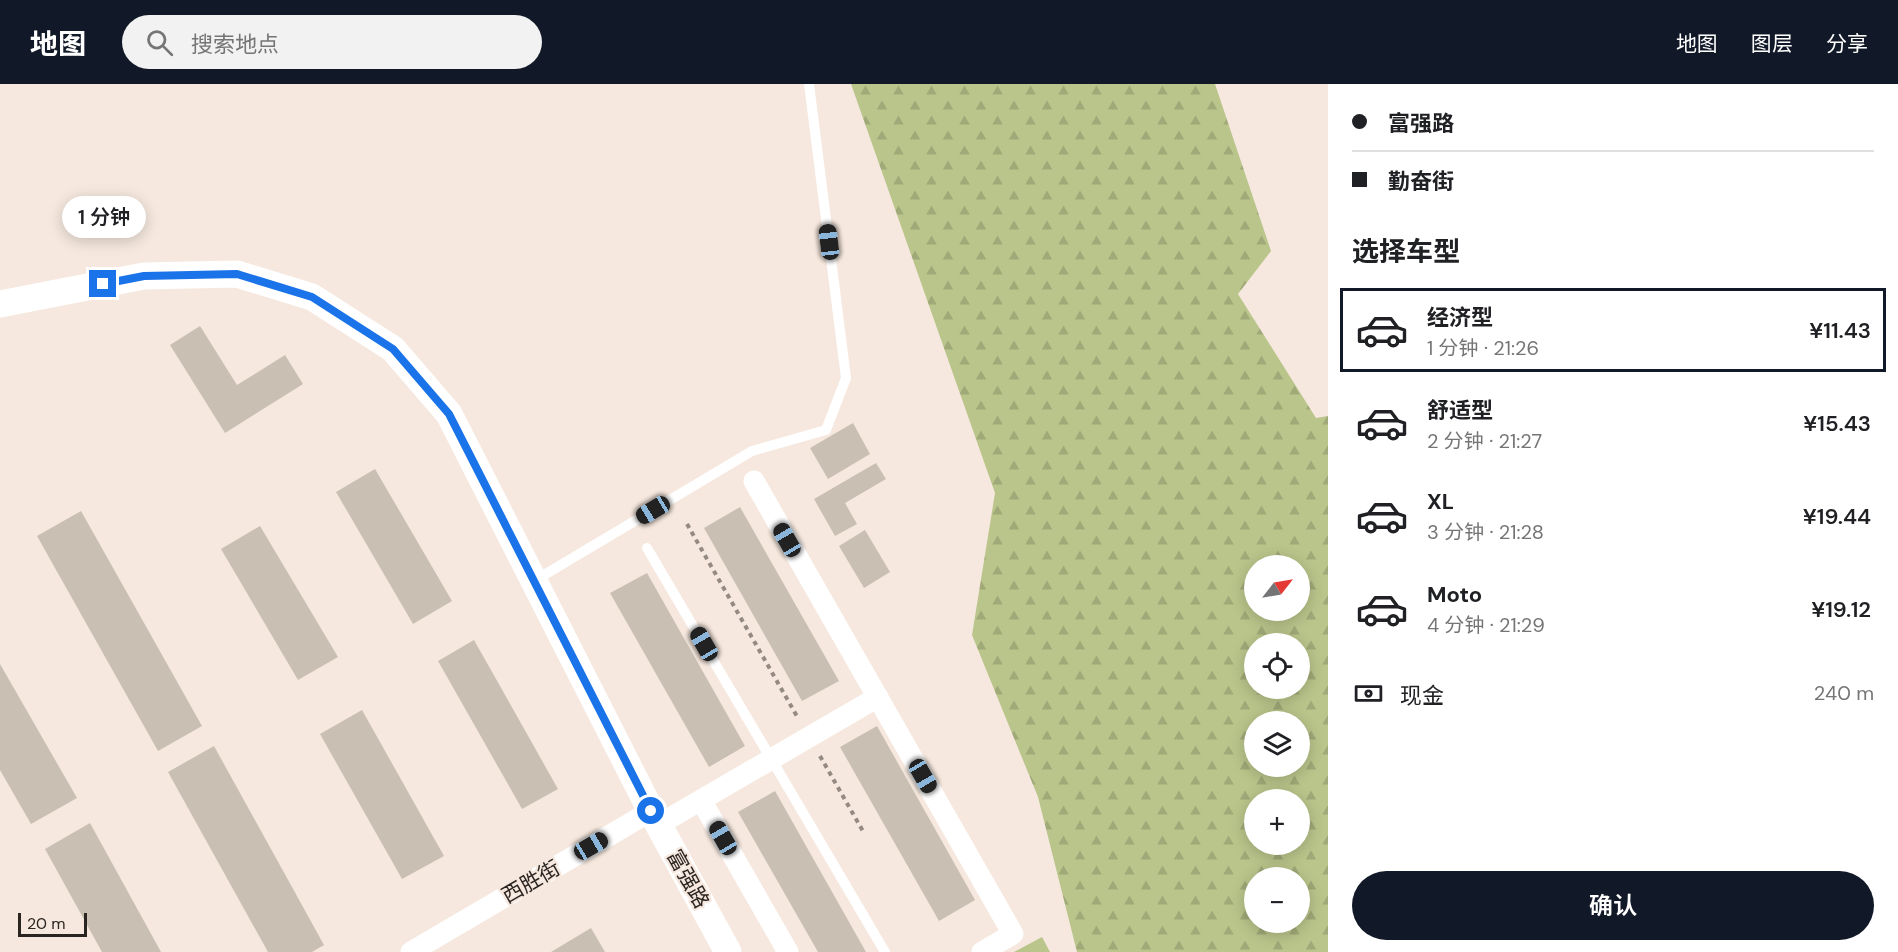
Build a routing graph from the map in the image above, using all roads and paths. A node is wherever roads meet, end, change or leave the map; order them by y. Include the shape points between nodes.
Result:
1 (809, 84) edge
2 (0, 304) edge
3 (754, 481) dead end
4 (687, 524) dead end
5 (647, 548) dead end
6 (534, 581) junction
7 (878, 697) junction
8 (809, 737) junction
9 (771, 759) junction
10 (701, 800) junction
11 (655, 818) junction
12 (864, 833) dead end
13 (411, 952) edge
14 (728, 952) edge
15 (788, 952) edge
16 (885, 952) edge
17 (982, 952) edge

1 - 6 lane via 846,378 825,430 752,451
2 - 6 street, 富强路 via 144,276 237,274 312,297 393,349 449,414
3 - 7 street
4 - 8 path
5 - 9 lane
6 - 11 street, 富强路
7 - 8 street, 西胜街
7 - 17 street via 1013,934
8 - 9 street, 西胜街
8 - 12 path
9 - 10 street, 西胜街
9 - 16 lane
10 - 11 street, 西胜街
10 - 15 street
11 - 13 street, 西胜街
11 - 14 street, 富强路

